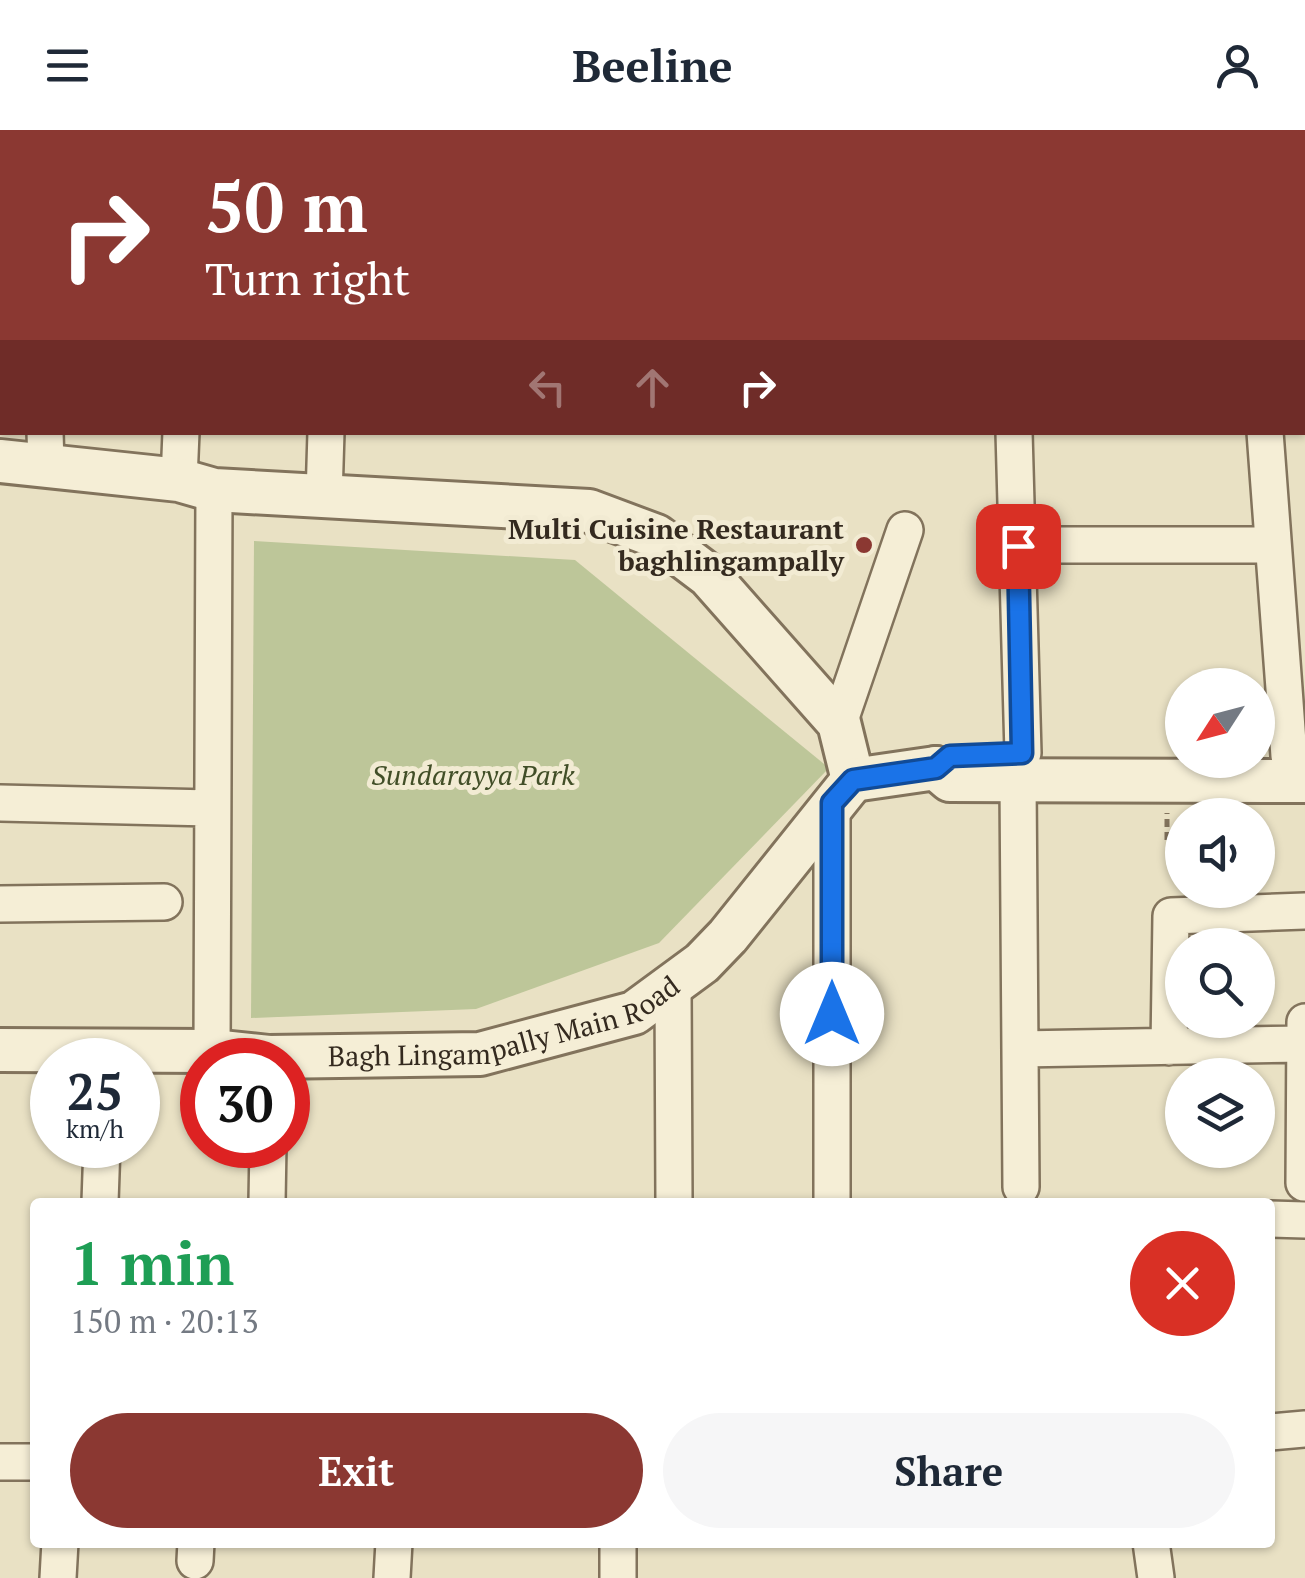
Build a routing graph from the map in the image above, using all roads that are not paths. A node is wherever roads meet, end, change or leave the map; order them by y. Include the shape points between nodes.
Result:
1 (182, 435) edge
2 (326, 435) edge
3 (1014, 435) edge
4 (1265, 435) edge
5 (45, 448) edge
6 (0, 461) edge
7 (0, 481) edge
8 (196, 485) junction
9 (324, 497) junction
10 (905, 530) dead end
11 (1272, 545) junction
12 (1018, 546) junction
13 (839, 723) junction
14 (1165, 755) edge
15 (1289, 761) edge
16 (1020, 768) junction
17 (842, 791) junction
18 (0, 803) edge
19 (210, 808) junction
20 (164, 902) dead end
21 (0, 904) edge
22 (1305, 910) edge
23 (673, 986) junction
24 (1305, 1021) edge
25 (212, 1038) edge
26 (1304, 1044) edge
27 (1169, 1048) junction
28 (1020, 1049) junction
29 (0, 1050) edge
30 (30, 1052) edge
31 (310, 1058) edge
32 (101, 1168) edge
33 (268, 1168) edge
34 (1304, 1182) edge
35 (1022, 1187) dead end
36 (100, 1198) edge
37 (267, 1198) edge
38 (674, 1198) edge
39 (832, 1198) edge
40 (1275, 1219) edge
41 (1305, 1220) edge
42 (1305, 1429) edge
43 (1275, 1432) edge
44 (0, 1462) edge
45 (30, 1462) edge
46 (60, 1548) edge
47 (394, 1548) edge
48 (618, 1548) edge
49 (1153, 1548) edge
50 (58, 1578) edge
51 (392, 1578) edge
52 (618, 1578) edge
53 (1156, 1578) edge

1 - 8 street
2 - 9 street
3 - 12 street
4 - 11 street
5 - 6 street
5 - 8 street
7 - 8 street via 176,500
8 - 9 street
8 - 19 street
9 - 13 street via 589,511 656,536 709,576
10 - 13 street
11 - 12 street
11 - 15 street
12 - 16 street
13 - 17 street
14 - 16 street
15 - 16 street
16 - 17 street via 950,780 936,768
16 - 28 street
17 - 23 street, Bagh Lingampally Main Road via 728,936
17 - 39 street
18 - 19 street
19 - 25 street
20 - 21 street
22 - 27 street via 1170,916
23 - 31 street, Bagh Lingampally Main Road via 634,1013 480,1054
23 - 38 street
24 - 26 street
26 - 27 street
26 - 34 street
27 - 28 street
28 - 35 street
29 - 30 street, Bagh Lingampally Main Road
32 - 36 street
33 - 37 street
40 - 41 street
42 - 43 street
44 - 45 street
46 - 50 street
47 - 51 street
48 - 52 street
49 - 53 street

